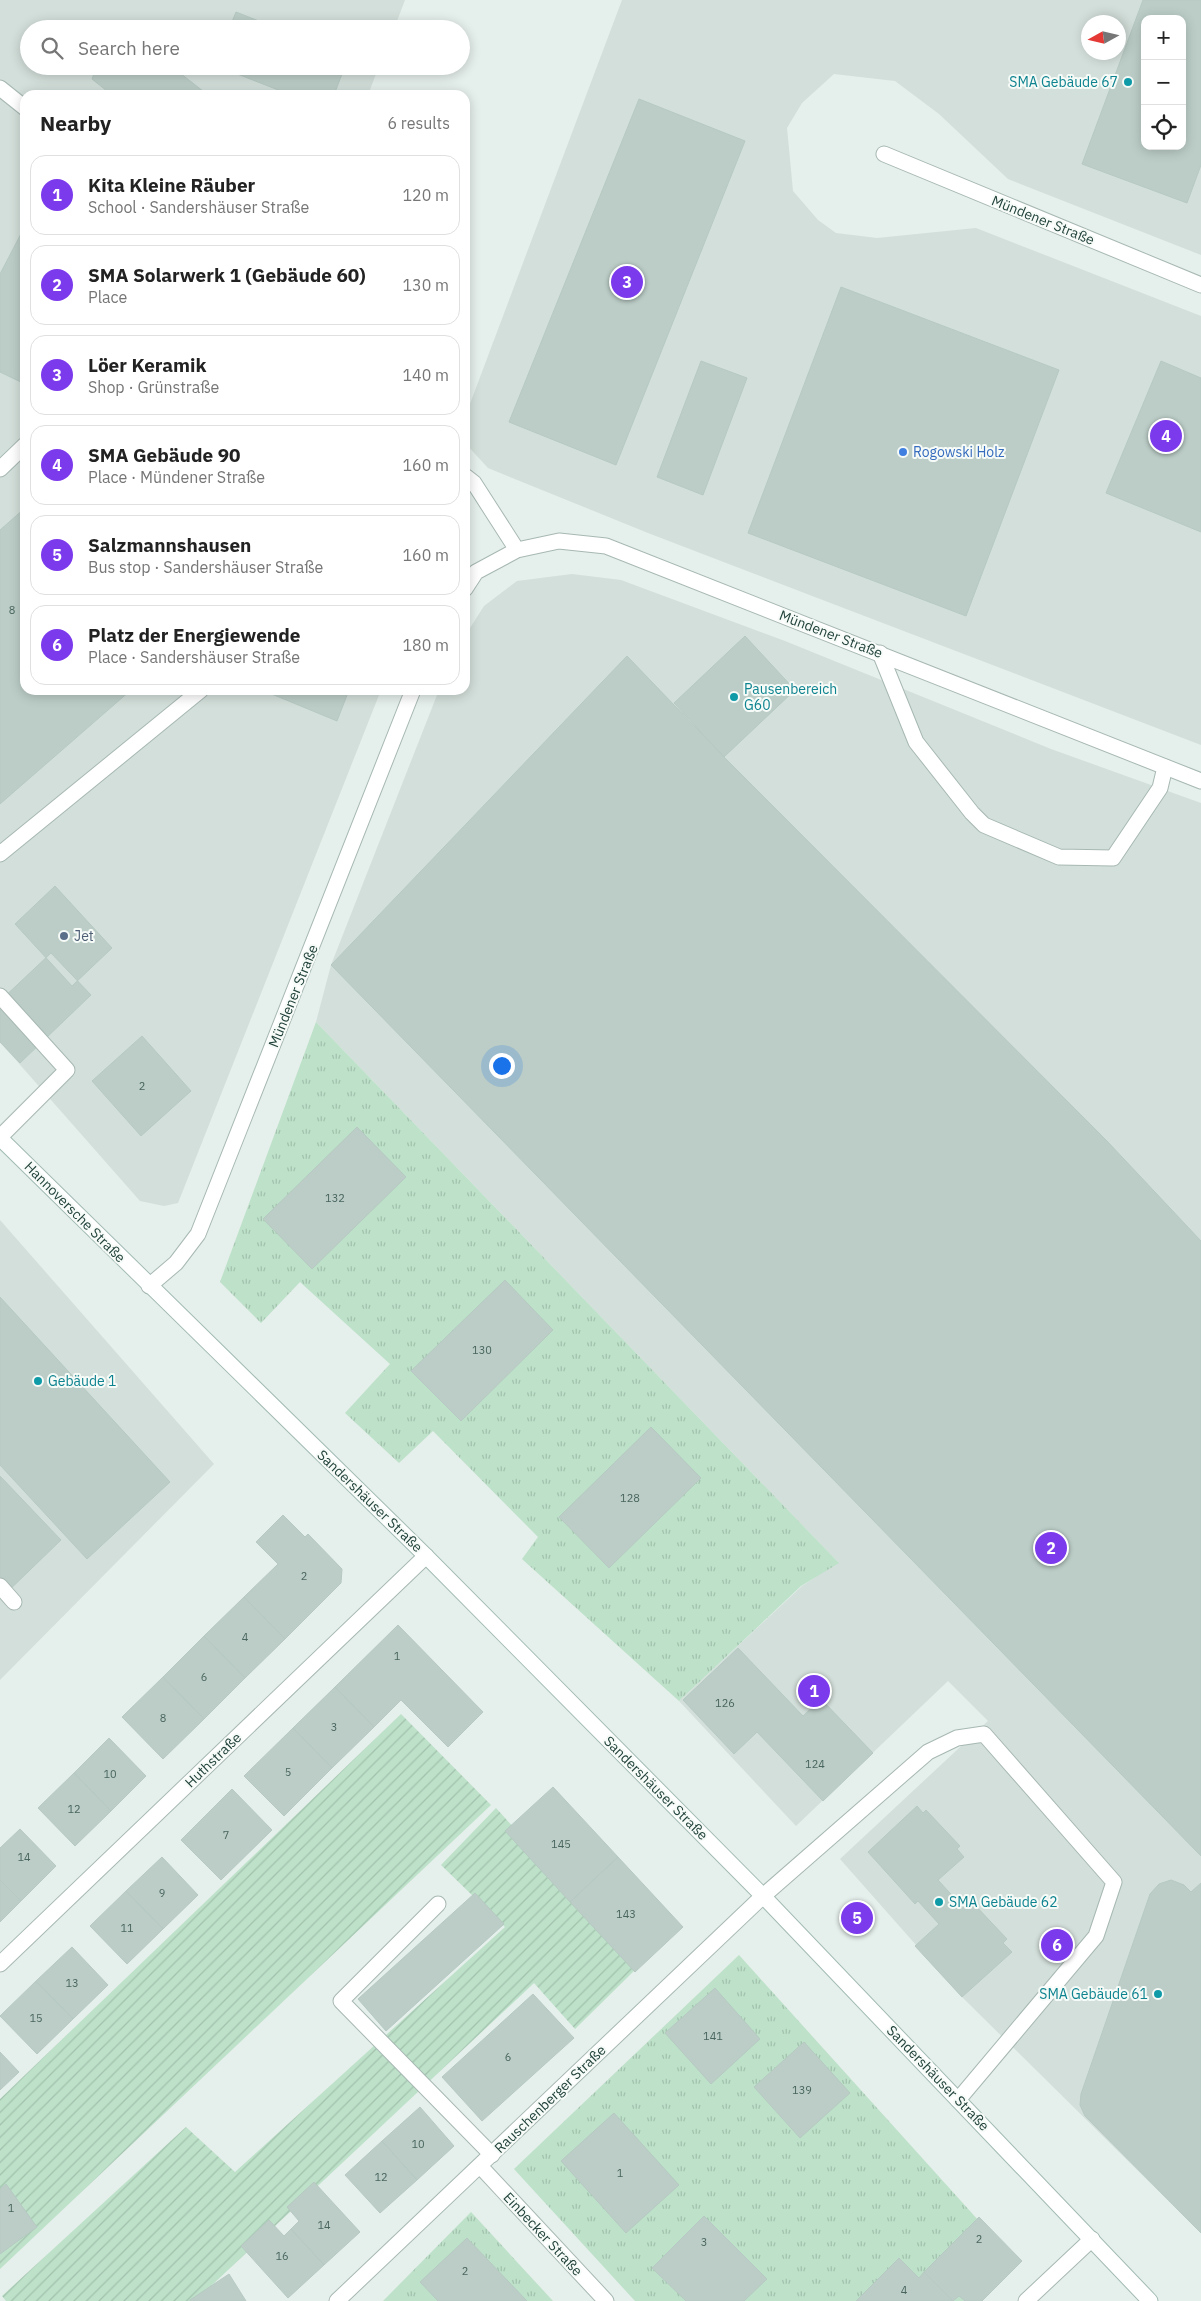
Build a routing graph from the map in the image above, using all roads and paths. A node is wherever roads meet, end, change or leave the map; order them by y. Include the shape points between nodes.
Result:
1 (0, 88) edge
2 (20, 104) edge
3 (884, 154) dead end
4 (1201, 285) edge
5 (20, 450) edge
6 (0, 469) edge
7 (470, 480) edge
8 (517, 550) junction
9 (470, 581) edge
10 (880, 653) junction
11 (195, 695) edge
12 (411, 695) edge
13 (1165, 767) junction
14 (1201, 781) edge
15 (0, 854) edge
16 (0, 996) edge
17 (0, 1138) edge
18 (149, 1286) junction
19 (426, 1556) junction
20 (0, 1586) edge
21 (14, 1602) dead end
22 (763, 1896) junction
23 (438, 1904) dead end
24 (0, 1964) edge
25 (958, 2100) junction
26 (492, 2155) junction
27 (480, 2166) junction
28 (1092, 2239) junction
29 (336, 2301) edge
30 (606, 2301) edge
31 (1026, 2301) edge
32 (1150, 2301) edge

1 - 2 street
3 - 4 street, Mündener Straße
5 - 6 street
7 - 8 street
8 - 9 street, Mündener Straße via 476,572
8 - 10 street, Mündener Straße via 559,541 606,546
10 - 13 street, Mündener Straße
10 - 13 street via 916,742 972,813 984,825 1059,857 1113,858 1160,788
11 - 15 street
12 - 18 street, Mündener Straße via 198,1234 176,1263
13 - 14 street, Mündener Straße
16 - 17 street via 67,1070
17 - 18 street, Hannoversche Straße
18 - 19 street, Sandershäuser Straße
19 - 22 street, Sandershäuser Straße
19 - 24 street, Huthstraße
20 - 21 street
22 - 25 street, Sandershäuser Straße
22 - 25 street, Rauschenberger Straße via 928,1752 957,1738 984,1734 1114,1882 1096,1936
22 - 26 street, Rauschenberger Straße
23 - 26 street via 341,2001
25 - 28 street, Sandershäuser Straße
26 - 27 street, Rauschenberger Straße
27 - 29 street, Rauschenberger Straße
27 - 30 street, Einbecker Straße
28 - 31 street
28 - 32 street, Sandershäuser Straße

